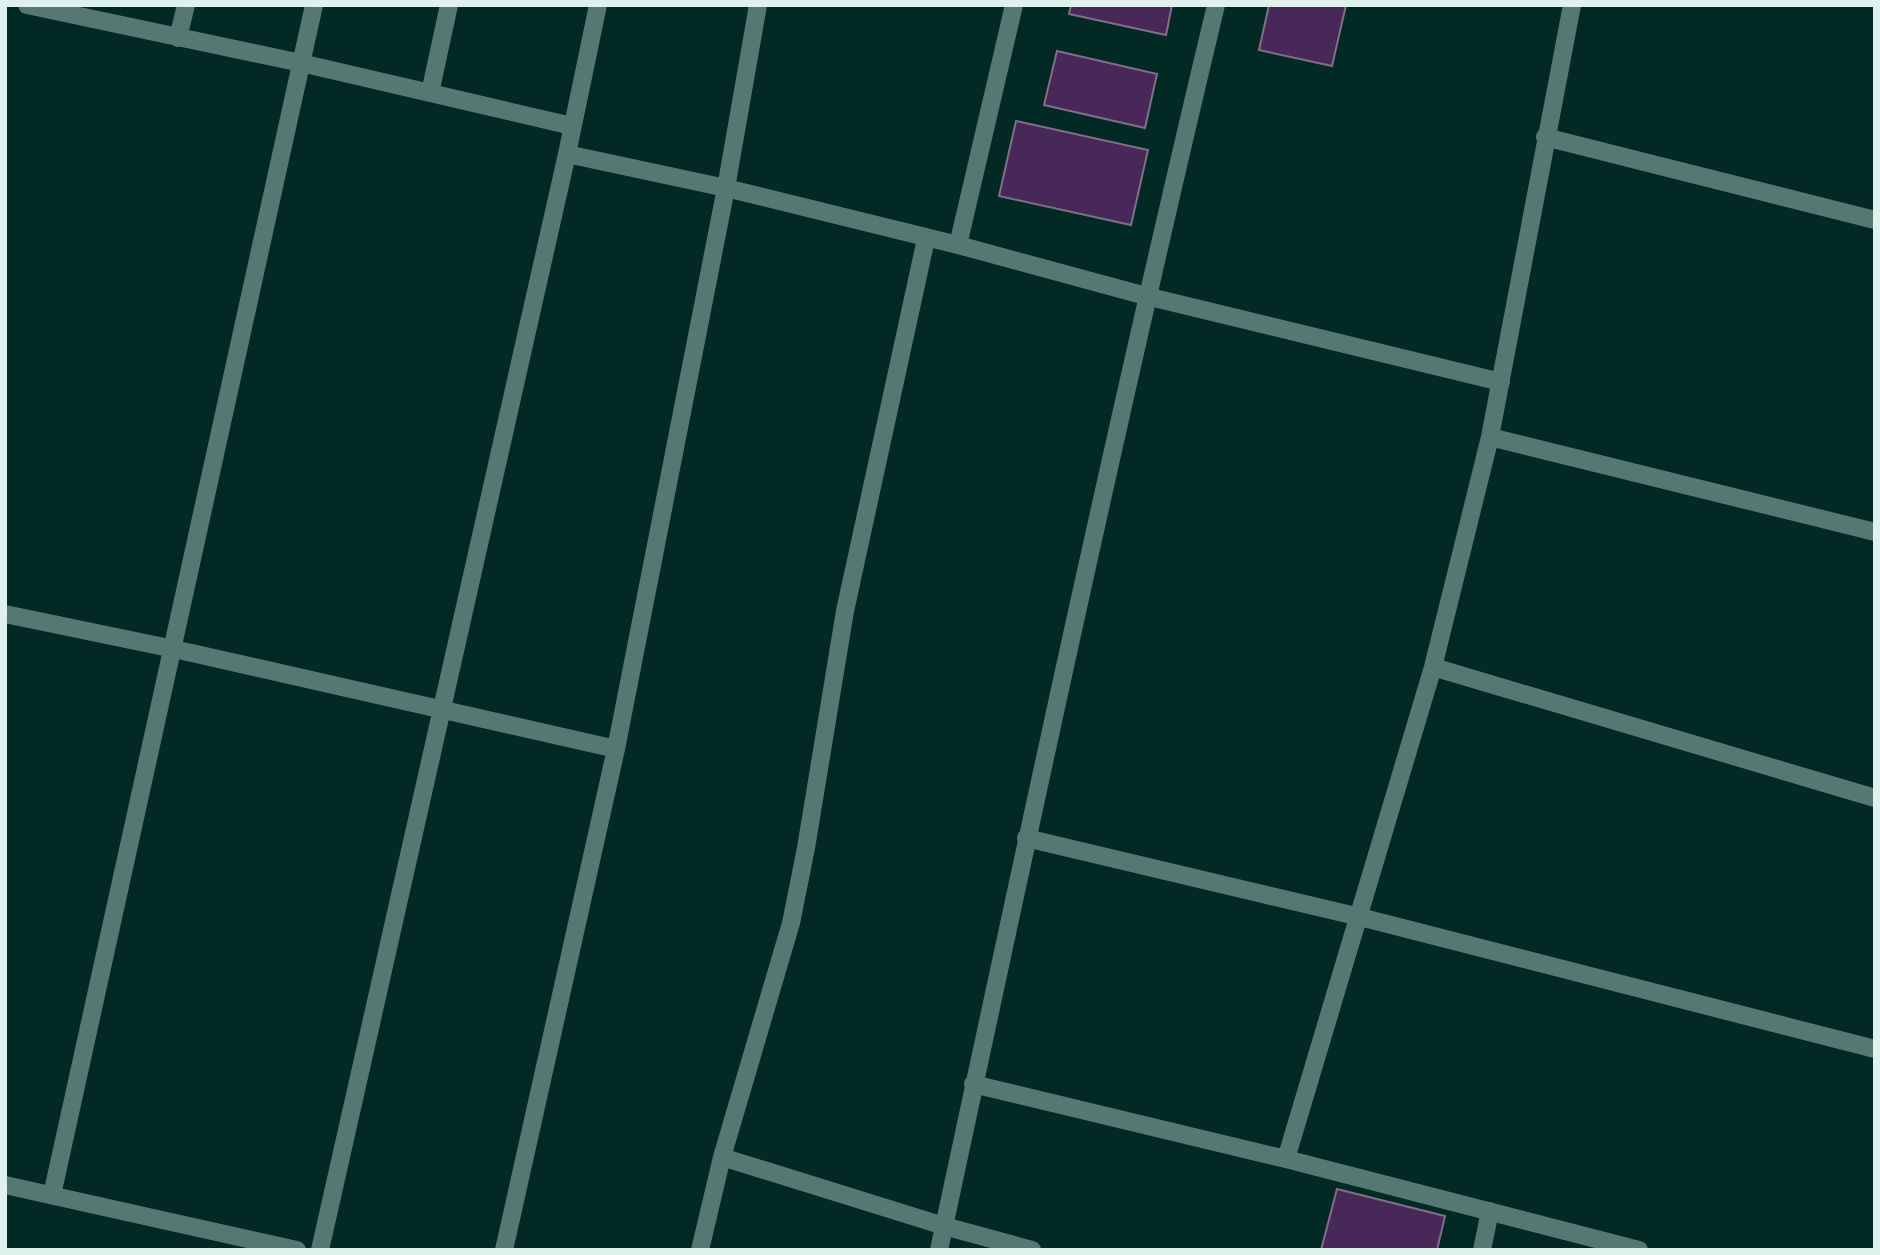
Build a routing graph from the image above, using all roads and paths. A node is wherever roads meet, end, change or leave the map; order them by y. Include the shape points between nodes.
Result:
1 (27, 5) edge
2 (186, 5) edge
3 (314, 5) edge
4 (449, 5) edge
5 (598, 5) edge
6 (758, 5) edge
7 (1014, 5) edge
8 (1216, 5) edge
9 (1572, 5) edge
10 (57, 8) edge
11 (178, 38) junction
12 (301, 63) junction
13 (430, 93) junction
14 (572, 126) junction
15 (1545, 137) junction
16 (567, 154) junction
17 (726, 188) junction
18 (1875, 220) edge
19 (926, 239) junction
20 (958, 245) junction
21 (1146, 296) junction
22 (1501, 382) junction
23 (1490, 437) junction
24 (1875, 532) edge
25 (5, 614) edge
26 (174, 649) junction
27 (1433, 667) junction
28 (440, 711) junction
29 (616, 750) junction
30 (1875, 798) edge
31 (1026, 838) junction
32 (1360, 917) junction
33 (1875, 1049) edge
34 (973, 1084) junction
35 (722, 1157) junction
36 (1286, 1158) junction
37 (5, 1185) edge
38 (52, 1195) junction
39 (1490, 1211) junction
40 (944, 1226) junction
41 (298, 1250) edge
42 (320, 1250) edge
43 (504, 1250) edge
44 (700, 1250) edge
45 (939, 1250) edge
46 (1032, 1250) edge
47 (1482, 1250) edge
48 (1639, 1250) edge

1 - 10 street
2 - 11 street
3 - 12 street
4 - 13 street
5 - 14 street
6 - 17 street
7 - 20 street
8 - 21 street
9 - 15 street
10 - 11 street
11 - 12 street
12 - 13 street
12 - 26 street
13 - 14 street
14 - 16 street
15 - 18 street
15 - 22 street
16 - 17 street
16 - 28 street
17 - 19 street
17 - 29 street
19 - 20 street
19 - 35 street via 845,611 791,923
20 - 21 street
21 - 22 street
21 - 31 street
22 - 23 street
23 - 24 street
23 - 27 street
25 - 26 street
26 - 28 street
26 - 38 street
27 - 30 street
27 - 32 street
28 - 29 street
28 - 42 street
29 - 43 street
31 - 32 street
31 - 34 street
32 - 33 street
32 - 36 street
34 - 36 street
34 - 40 street
35 - 40 street
35 - 44 street
36 - 39 street
37 - 38 street
38 - 41 street
39 - 47 street
39 - 48 street
40 - 45 street
40 - 46 street

